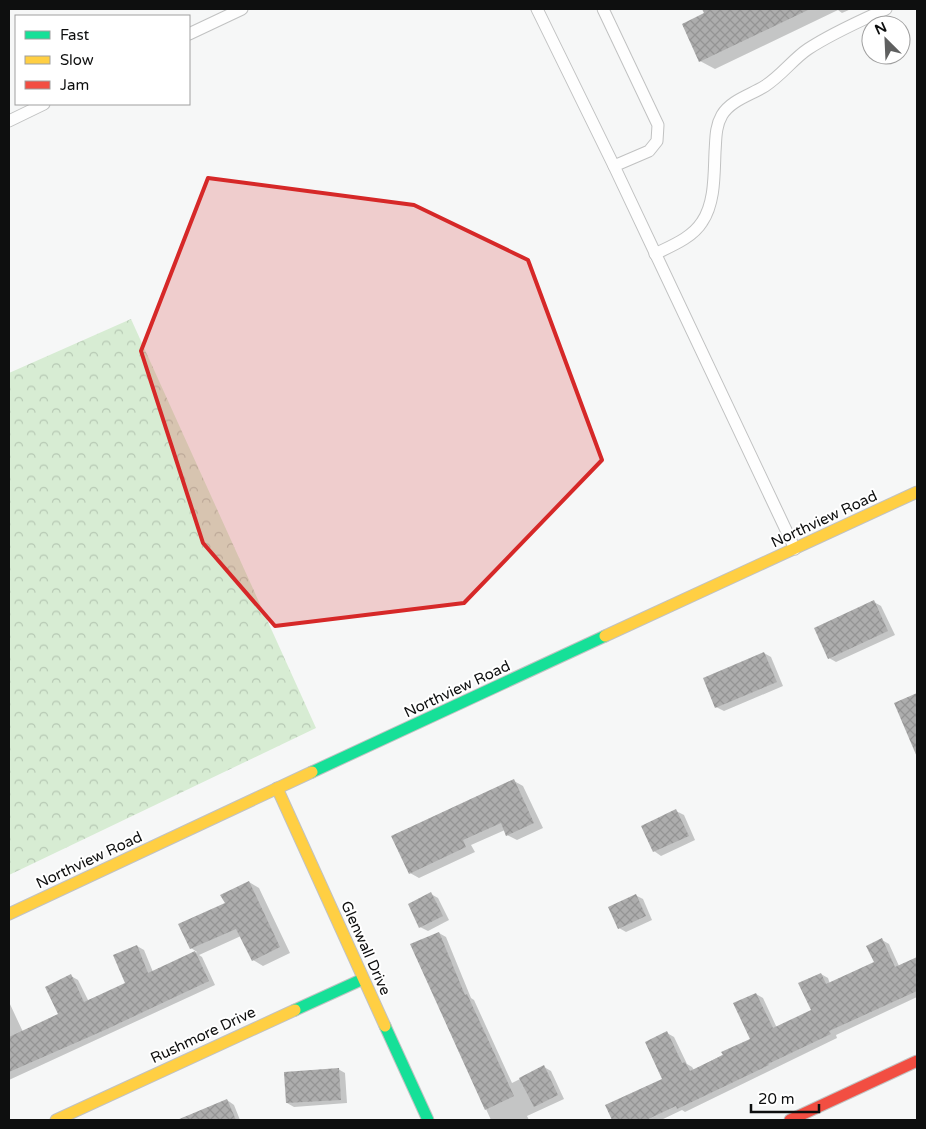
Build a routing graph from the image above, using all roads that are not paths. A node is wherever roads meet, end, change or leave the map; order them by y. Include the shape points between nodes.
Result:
1 (242, 9) edge
2 (537, 9) edge
3 (603, 9) edge
4 (886, 9) edge
5 (190, 34) edge
6 (42, 105) edge
7 (9, 121) edge
8 (614, 166) junction
9 (655, 254) junction
10 (917, 492) edge
11 (795, 549) junction
12 (277, 788) junction
13 (9, 914) edge
14 (363, 979) junction
15 (917, 1061) edge
16 (56, 1120) edge
17 (428, 1120) edge
18 (790, 1120) edge

1 - 5 lane
2 - 8 lane
3 - 8 lane via 658,125 657,141 649,151
4 - 9 lane via 819,42 780,75 733,104 723,114 717,126 708,210 693,232
6 - 7 lane
8 - 9 lane
9 - 11 lane
10 - 11 street, Northview Road
11 - 12 street, Northview Road
12 - 13 street, Northview Road
12 - 14 street, Glenwall Drive
14 - 16 street, Rushmore Drive
14 - 17 street, Glenwall Drive
15 - 18 street

